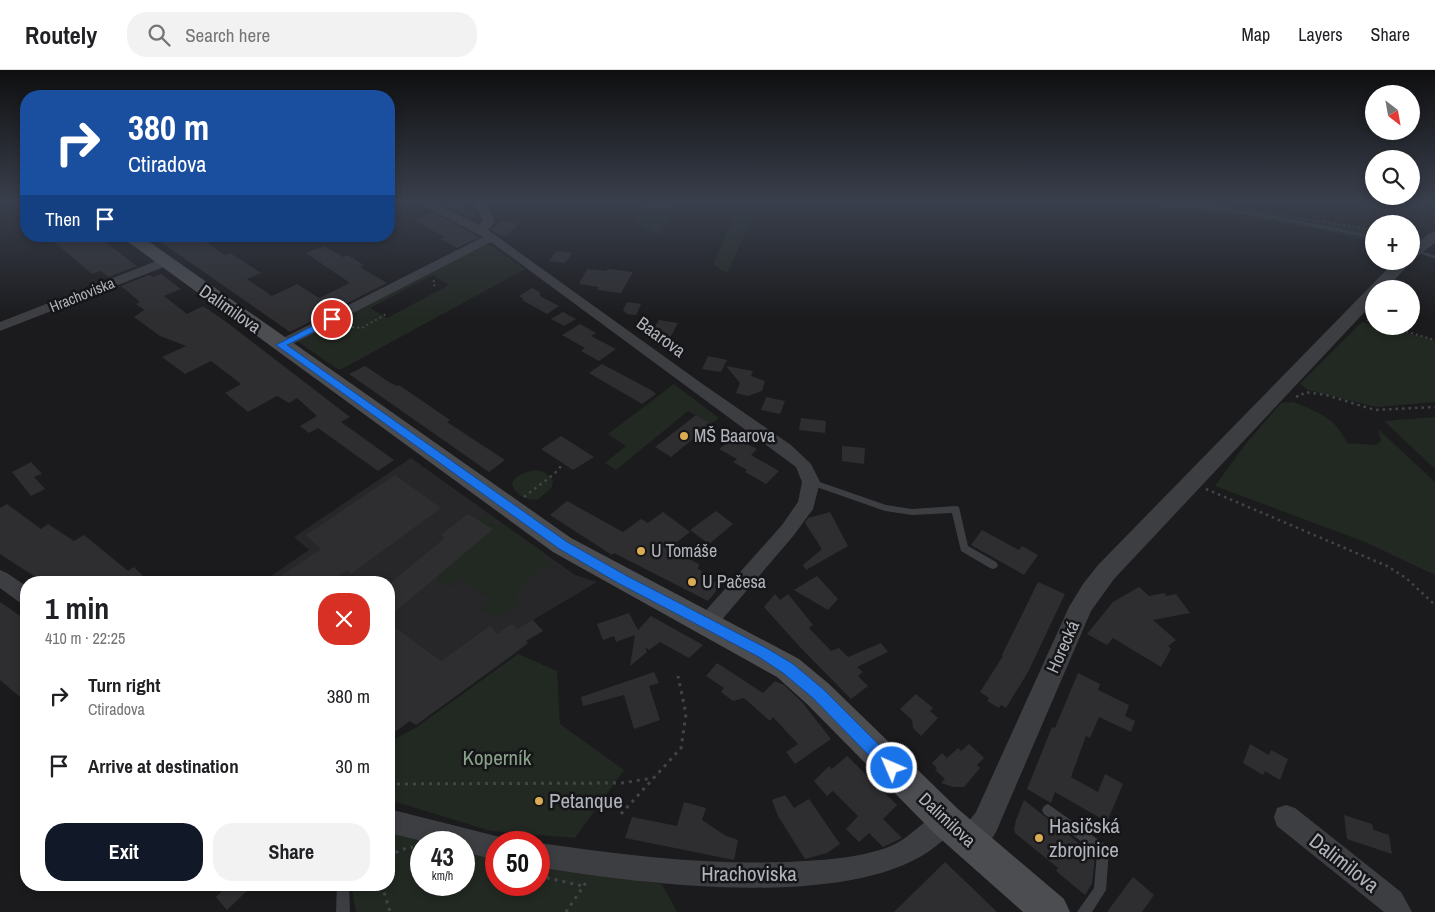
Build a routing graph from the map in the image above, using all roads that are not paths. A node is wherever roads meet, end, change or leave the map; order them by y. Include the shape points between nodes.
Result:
1 (474, 240) edge
2 (495, 240) edge
3 (136, 242) edge
4 (164, 262) junction
5 (1395, 270) edge
6 (1386, 280) edge
7 (1365, 301) edge
8 (0, 327) edge
9 (280, 345) junction
10 (811, 482) junction
11 (994, 565) dead end
12 (0, 578) edge
13 (20, 592) edge
14 (708, 623) junction
15 (1048, 810) dead end
16 (1286, 818) dead end
17 (395, 823) edge
18 (958, 832) junction
19 (485, 845) edge
20 (550, 857) edge
21 (343, 891) edge
22 (344, 912) edge
23 (1052, 912) edge
24 (1084, 912) edge
25 (1399, 912) edge

1 - 9 street
2 - 10 street, Baarova via 785,449 803,464
3 - 4 main road, Dalimilova
4 - 8 street, Hrachoviska
4 - 9 main road, Dalimilova
5 - 6 street
7 - 18 street, Horecká via 1106,572 1086,598 992,808
9 - 14 main road, Dalimilova via 582,557
10 - 11 lane via 885,508 912,512 956,509 964,548
10 - 14 street via 807,504
12 - 13 street
14 - 18 main road, Dalimilova via 802,679
15 - 24 lane via 1103,850 1100,890
16 - 25 street, Dalimilova via 1392,901
17 - 19 street
18 - 20 street, Hrachoviska via 880,863 828,873 760,876 681,874
18 - 23 main road, Dalimilova
21 - 22 lane

